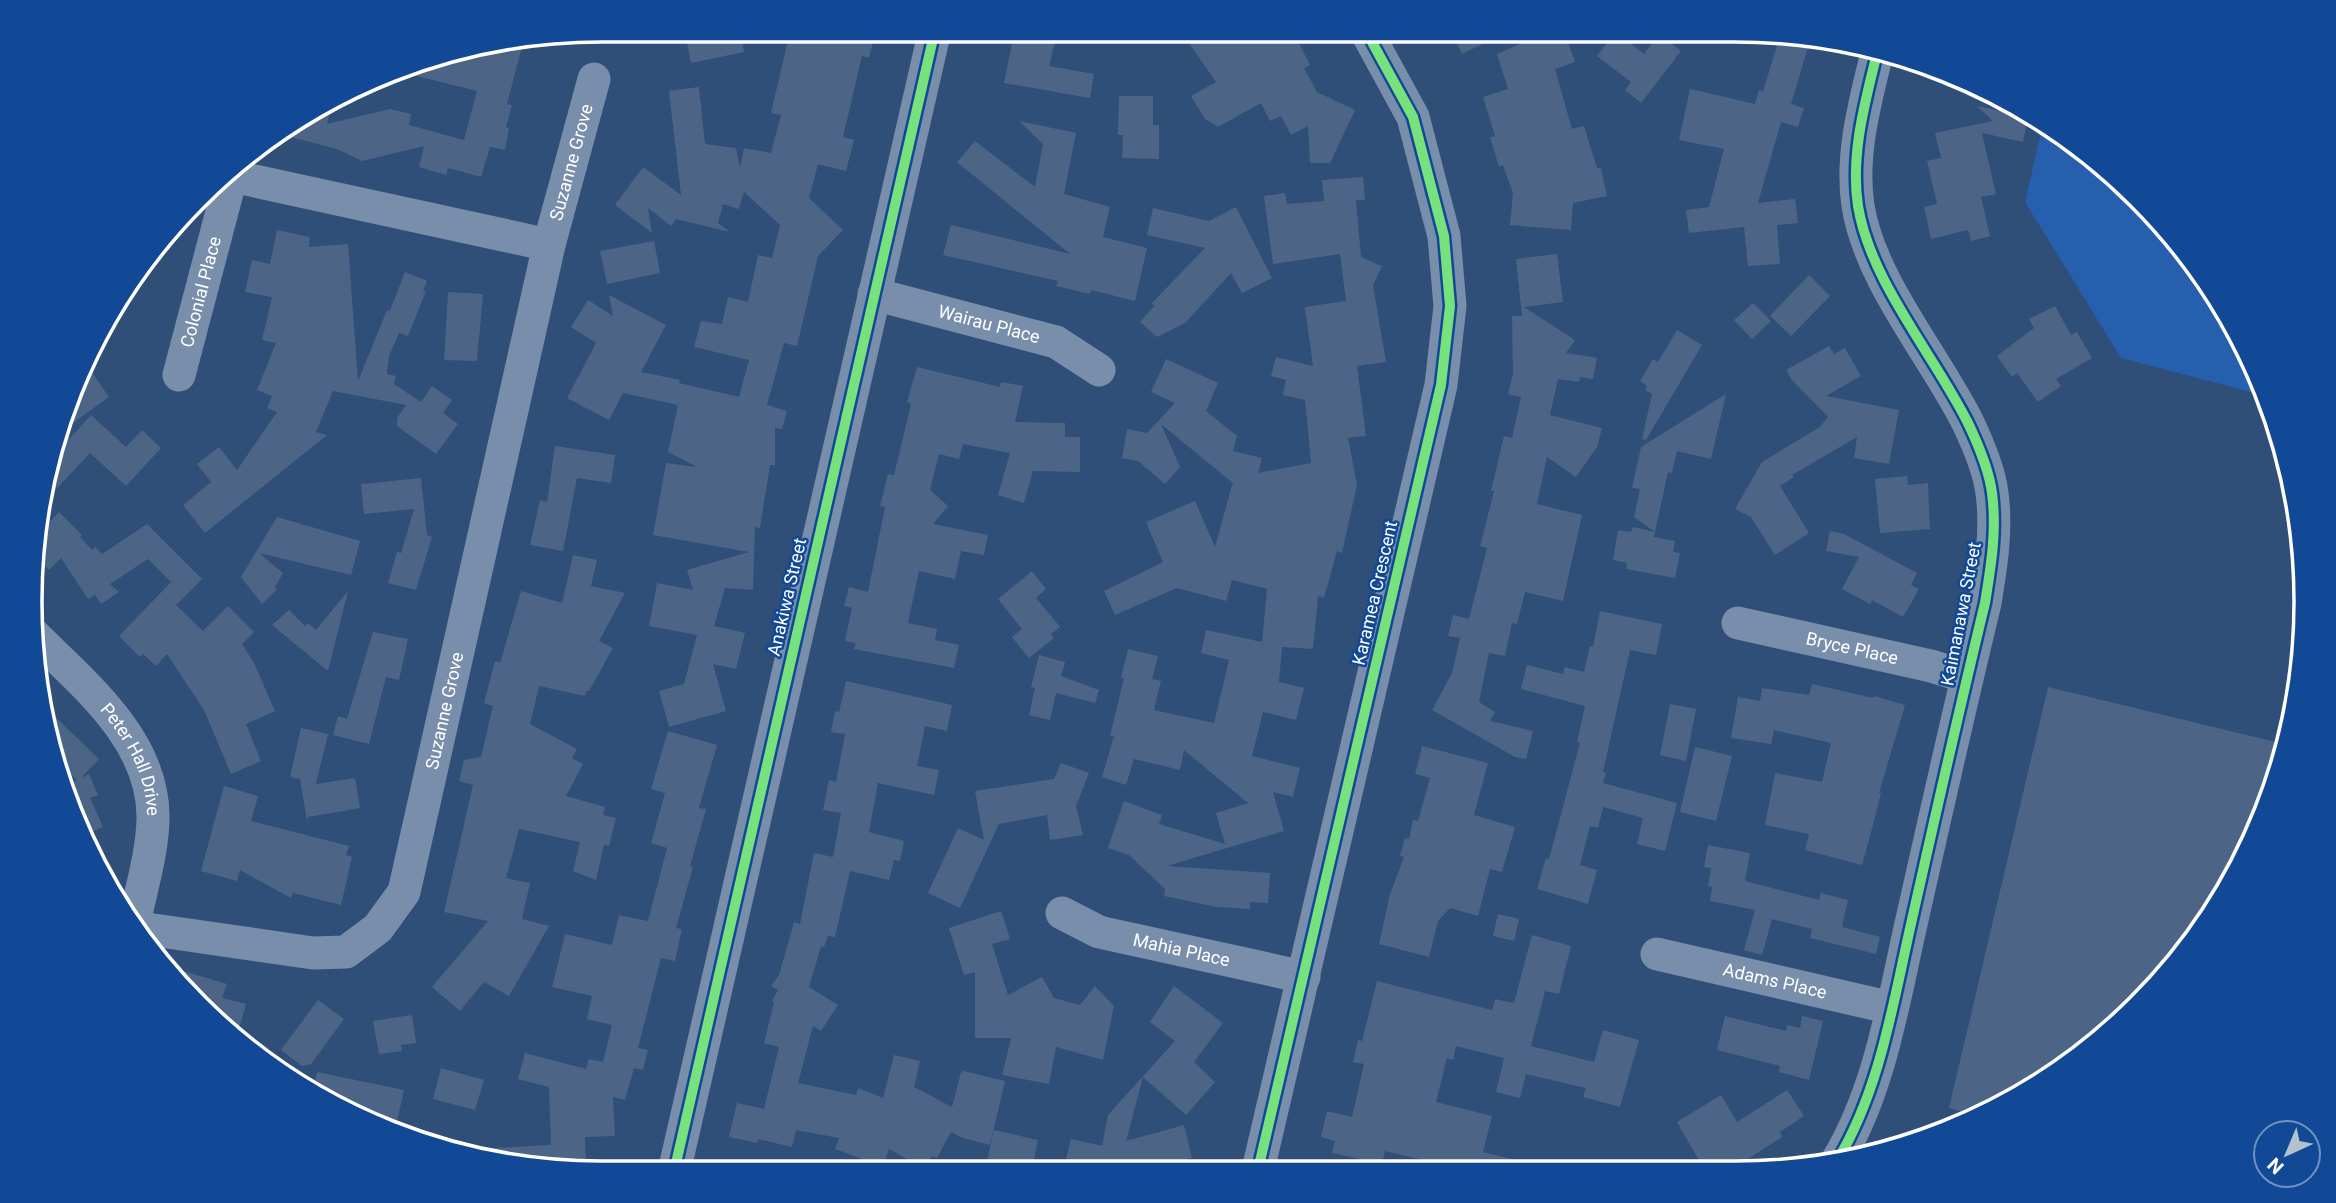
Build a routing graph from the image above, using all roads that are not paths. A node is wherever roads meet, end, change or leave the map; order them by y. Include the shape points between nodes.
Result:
1 (931, 42) edge
2 (1372, 42) edge
3 (1875, 60) edge
4 (594, 79) dead end
5 (240, 175) edge
6 (229, 185) edge
7 (549, 244) junction
8 (874, 294) junction
9 (1099, 370) dead end
10 (179, 375) dead end
11 (1738, 623) dead end
12 (44, 645) edge
13 (1967, 677) junction
14 (136, 913) edge
15 (1062, 913) dead end
16 (149, 929) edge
17 (1657, 954) dead end
18 (1304, 977) junction
19 (1892, 1008) junction
20 (1844, 1150) edge
21 (677, 1161) edge
22 (1260, 1161) edge

1 - 8 street, Anakiwa Street
2 - 18 street, Karamea Crescent via 1413,117 1444,236 1450,306 1441,384
3 - 13 street, Kaimanawa Street via 1856,162 1858,206 1871,249 1894,297 1979,447 1992,491 1995,542
4 - 7 street, Suzanne Grove
5 - 7 street, Suzanne Grove
6 - 10 street, Colonial Place
7 - 16 street, Suzanne Grove via 404,892 379,928 345,952 313,953
8 - 9 street, Wairau Place via 1056,342
8 - 21 street, Anakiwa Street
11 - 13 street, Bryce Place
12 - 14 street, Peter Hall Drive via 122,727 141,761 153,817
13 - 19 street, Kaimanawa Street
15 - 18 street, Mahia Place via 1099,932
17 - 19 street, Adams Place
18 - 22 street, Karamea Crescent
19 - 20 street, Kaimanawa Street via 1868,1094

